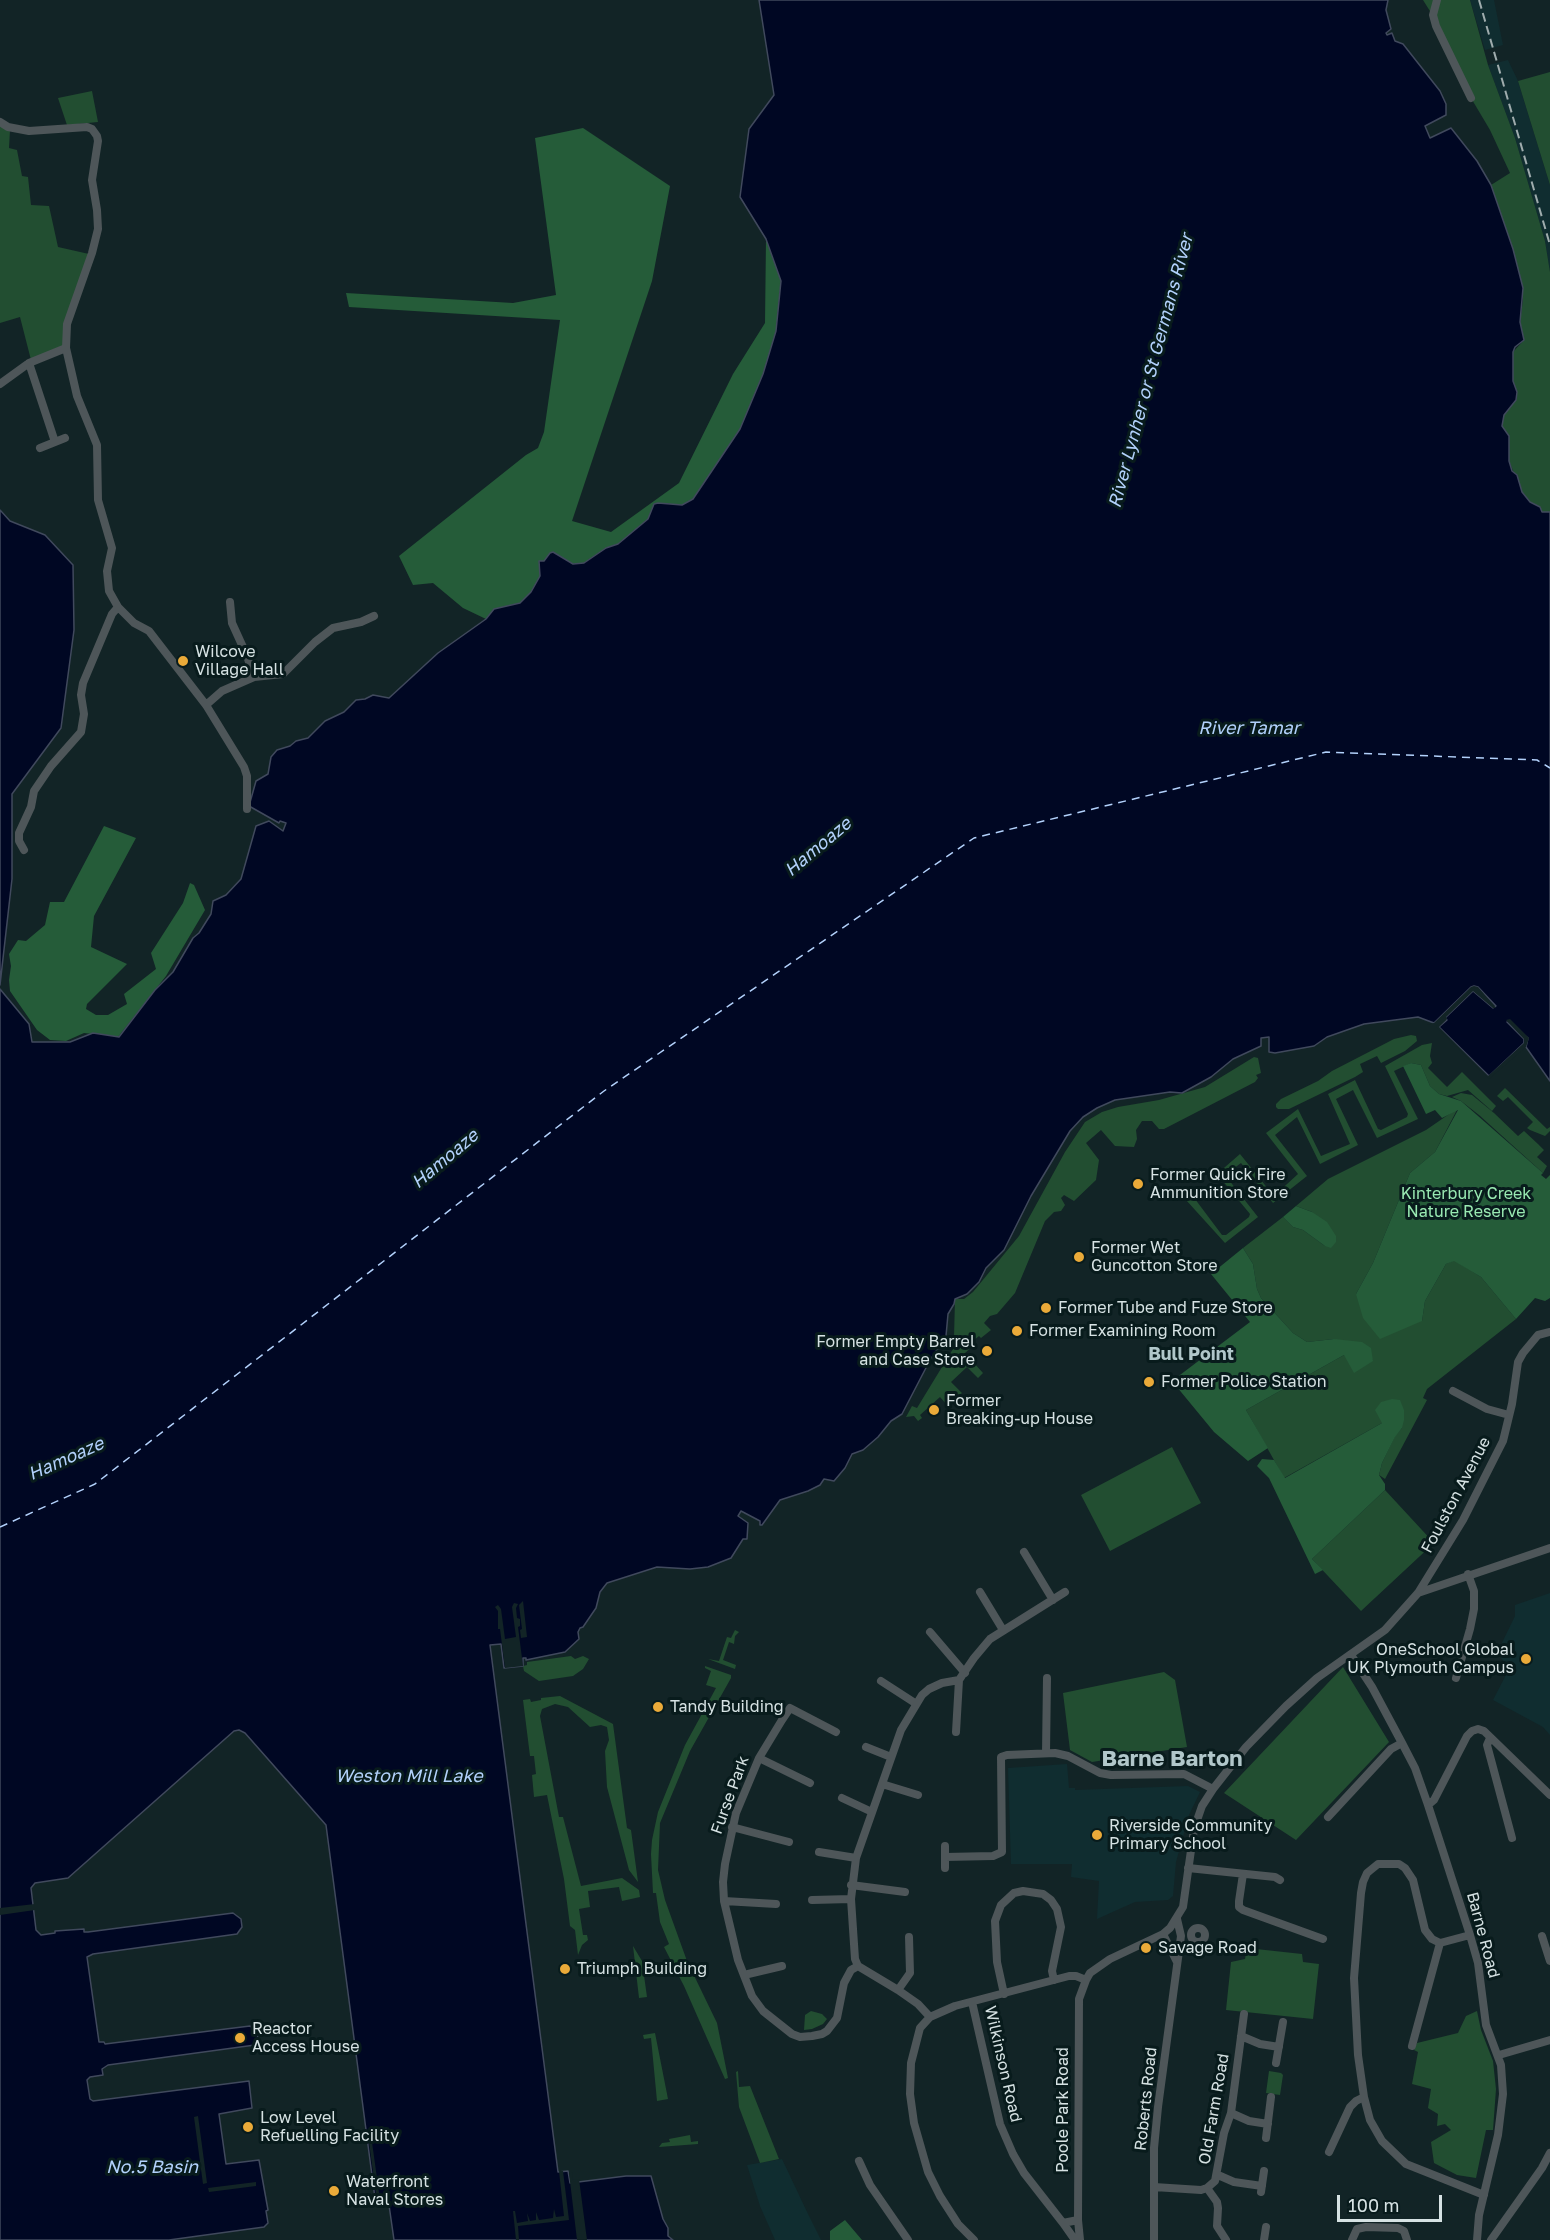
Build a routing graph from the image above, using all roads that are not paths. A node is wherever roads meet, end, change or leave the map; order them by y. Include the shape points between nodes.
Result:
1 (1437, 0) edge
2 (1471, 98) dead end
3 (0, 122) edge
4 (66, 348) junction
5 (29, 363) junction
6 (0, 384) edge
7 (65, 438) dead end
8 (55, 442) junction
9 (40, 448) dead end
10 (230, 602) dead end
11 (118, 607) junction
12 (374, 616) dead end
13 (254, 677) junction
14 (206, 705) junction
15 (247, 809) dead end
16 (24, 850) dead end
17 (1550, 1332) edge
18 (1453, 1391) dead end
19 (1509, 1414) junction
20 (1550, 1548) edge
21 (1024, 1552) dead end
22 (1468, 1574) junction
23 (980, 1592) dead end
24 (1065, 1592) dead end
25 (1418, 1593) junction
26 (1053, 1600) junction
27 (1003, 1630) junction
28 (930, 1632) dead end
29 (1351, 1655) junction
30 (964, 1673) junction
31 (1047, 1678) dead end
32 (1456, 1678) dead end
33 (880, 1681) dead end
34 (915, 1703) junction
35 (836, 1732) dead end
36 (956, 1732) dead end
37 (1490, 1738) junction
38 (1402, 1743) junction
39 (866, 1748) dead end
40 (1046, 1753) junction
41 (891, 1757) junction
42 (759, 1758) junction
43 (810, 1783) dead end
44 (882, 1784) junction
45 (1213, 1789) junction
46 (918, 1795) dead end
47 (1550, 1795) edge
48 (842, 1798) dead end
49 (1428, 1805) junction
50 (872, 1812) junction
51 (1328, 1817) dead end
52 (732, 1827) junction
53 (1512, 1838) dead end
54 (789, 1842) dead end
55 (945, 1846) dead end
56 (819, 1852) dead end
57 (945, 1857) junction
58 (856, 1858) junction
59 (945, 1868) dead end
60 (1188, 1868) junction
61 (1243, 1874) junction
62 (1280, 1880) dead end
63 (852, 1885) junction
64 (906, 1892) dead end
65 (851, 1899) junction
66 (812, 1900) dead end
67 (723, 1901) junction
68 (776, 1904) dead end
69 (1177, 1919) junction
70 (1163, 1934) junction
71 (1470, 1935) junction
72 (1542, 1936) dead end
73 (909, 1937) dead end
74 (1323, 1939) dead end
75 (1192, 1940) dead end
76 (1440, 1943) junction
77 (1179, 1952) junction
78 (1550, 1961) edge
79 (1177, 1963) junction
80 (782, 1966) dead end
81 (858, 1966) junction
82 (744, 1975) junction
83 (1054, 1980) junction
84 (1086, 1980) junction
85 (898, 1990) junction
86 (1004, 1994) junction
87 (972, 2002) junction
88 (1244, 2014) dead end
89 (930, 2017) junction
90 (1283, 2022) dead end
91 (1241, 2036) junction
92 (1550, 2040) edge
93 (1412, 2046) dead end
94 (1279, 2047) junction
95 (1499, 2055) junction
96 (1276, 2063) dead end
97 (1271, 2097) dead end
98 (1364, 2097) junction
99 (1231, 2113) junction
100 (1268, 2124) junction
101 (1266, 2138) dead end
102 (1329, 2145) dead end
103 (1550, 2153) edge
104 (859, 2161) dead end
105 (1264, 2171) dead end
106 (1218, 2175) junction
107 (1154, 2187) junction
108 (1207, 2188) junction
109 (1484, 2195) junction
110 (1078, 2220) junction
111 (1064, 2223) junction
112 (1266, 2227) dead end
113 (908, 2240) edge
114 (974, 2240) edge
115 (1075, 2240) edge
116 (1080, 2240) edge
117 (1154, 2240) edge
118 (1226, 2240) edge
119 (1264, 2240) edge
120 (1353, 2240) edge
121 (1407, 2240) edge
122 (1477, 2240) edge
123 (1491, 2240) edge

1 - 2 street via 1433,15 1436,26
3 - 4 street via 29,131 87,127 97,136 92,180 98,229 67,324
4 - 5 street
4 - 11 street via 77,396 97,445 98,500 112,548 107,571 109,591
5 - 6 street
5 - 8 street
7 - 8 street
8 - 9 street
10 - 13 street via 232,623
11 - 14 street via 149,631
11 - 16 street via 83,683 81,732 34,791 19,833 18,841
12 - 13 street via 333,628 283,674
13 - 14 street via 222,691
14 - 15 street via 244,767
17 - 19 street, Foulston Avenue via 1538,1335 1518,1362
18 - 19 street via 1487,1409
19 - 25 street, Foulston Avenue via 1490,1470
20 - 22 street
21 - 26 street
22 - 25 street
22 - 32 street via 1474,1591 1474,1609
23 - 27 street
24 - 26 street
25 - 29 street, Foulston Avenue via 1384,1630
26 - 27 street
27 - 30 street via 982,1648
28 - 30 street
29 - 38 street, Barne Road
29 - 45 street via 1286,1706
30 - 34 street via 929,1689
30 - 36 street
31 - 40 street via 1042,1692
33 - 34 street
34 - 41 street
35 - 42 street, Furse Park via 790,1708
37 - 47 street
37 - 49 street via 1478,1729 1467,1736
37 - 53 street via 1487,1745
38 - 49 street, Barne Road
38 - 51 street via 1391,1749
39 - 41 street
40 - 45 street via 1068,1756 1111,1775 1184,1774
40 - 57 street via 1001,1757 1000,1855
41 - 44 street
42 - 43 street
42 - 52 street, Furse Park
44 - 46 street
44 - 50 street
45 - 60 street via 1194,1829
48 - 50 street
49 - 71 street, Barne Road
50 - 58 street
52 - 54 street
52 - 67 street, Furse Park
55 - 57 street
56 - 58 street
57 - 59 street
58 - 63 street
60 - 61 street
60 - 69 street via 1183,1907
61 - 62 street
61 - 74 street via 1239,1907
63 - 64 street
63 - 65 street
65 - 66 street
65 - 81 street
67 - 68 street
67 - 82 street, Furse Park
69 - 70 street
69 - 77 street, Roberts Road via 1181,1928
70 - 79 street
70 - 84 street via 1110,1959
71 - 76 street
71 - 95 street, Barne Road via 1486,2025
72 - 78 street
73 - 85 street via 910,1973
75 - 77 street
76 - 93 street
76 - 98 street via 1425,1930 1413,1880 1405,1868 1392,1863 1371,1868 1363,1882 1354,1978
77 - 79 street, Roberts Road
79 - 107 street, Roberts Road via 1158,2107
80 - 82 street
81 - 82 street, Furse Park via 844,1983 837,2018 822,2034 800,2037 763,2011
81 - 85 street
83 - 84 street via 1076,1976
83 - 86 street
83 - 86 street via 1052,1971 1061,1927 1057,1909 1043,1894 1014,1893 1001,1905 995,1922
84 - 110 street, Poole Park Road via 1079,1999
85 - 89 street
86 - 87 street
87 - 89 street
87 - 111 street, Wilkinson Road via 1000,2124 1024,2173
88 - 91 street, Old Farm Road
89 - 114 street via 920,2028 912,2054 910,2094 914,2123 928,2172 940,2196
90 - 94 street
91 - 94 street
91 - 99 street, Old Farm Road
92 - 95 street
94 - 96 street
95 - 109 street, Barne Road via 1503,2077 1501,2114
97 - 100 street
98 - 102 street via 1350,2107
98 - 109 street via 1376,2133 1393,2154 1424,2172
99 - 100 street
99 - 106 street, Old Farm Road via 1222,2141
100 - 101 street
103 - 123 street
104 - 113 street via 870,2185
105 - 106 street via 1262,2189
106 - 108 street, Old Farm Road
107 - 108 street, Old Farm Road
107 - 117 street, Roberts Road
108 - 118 street via 1216,2202 1217,2226
109 - 122 street, Barne Road
110 - 111 street
110 - 116 street, Poole Park Road
111 - 115 street, Wilkinson Road
112 - 119 street
120 - 121 street via 1357,2229 1366,2227 1398,2228

